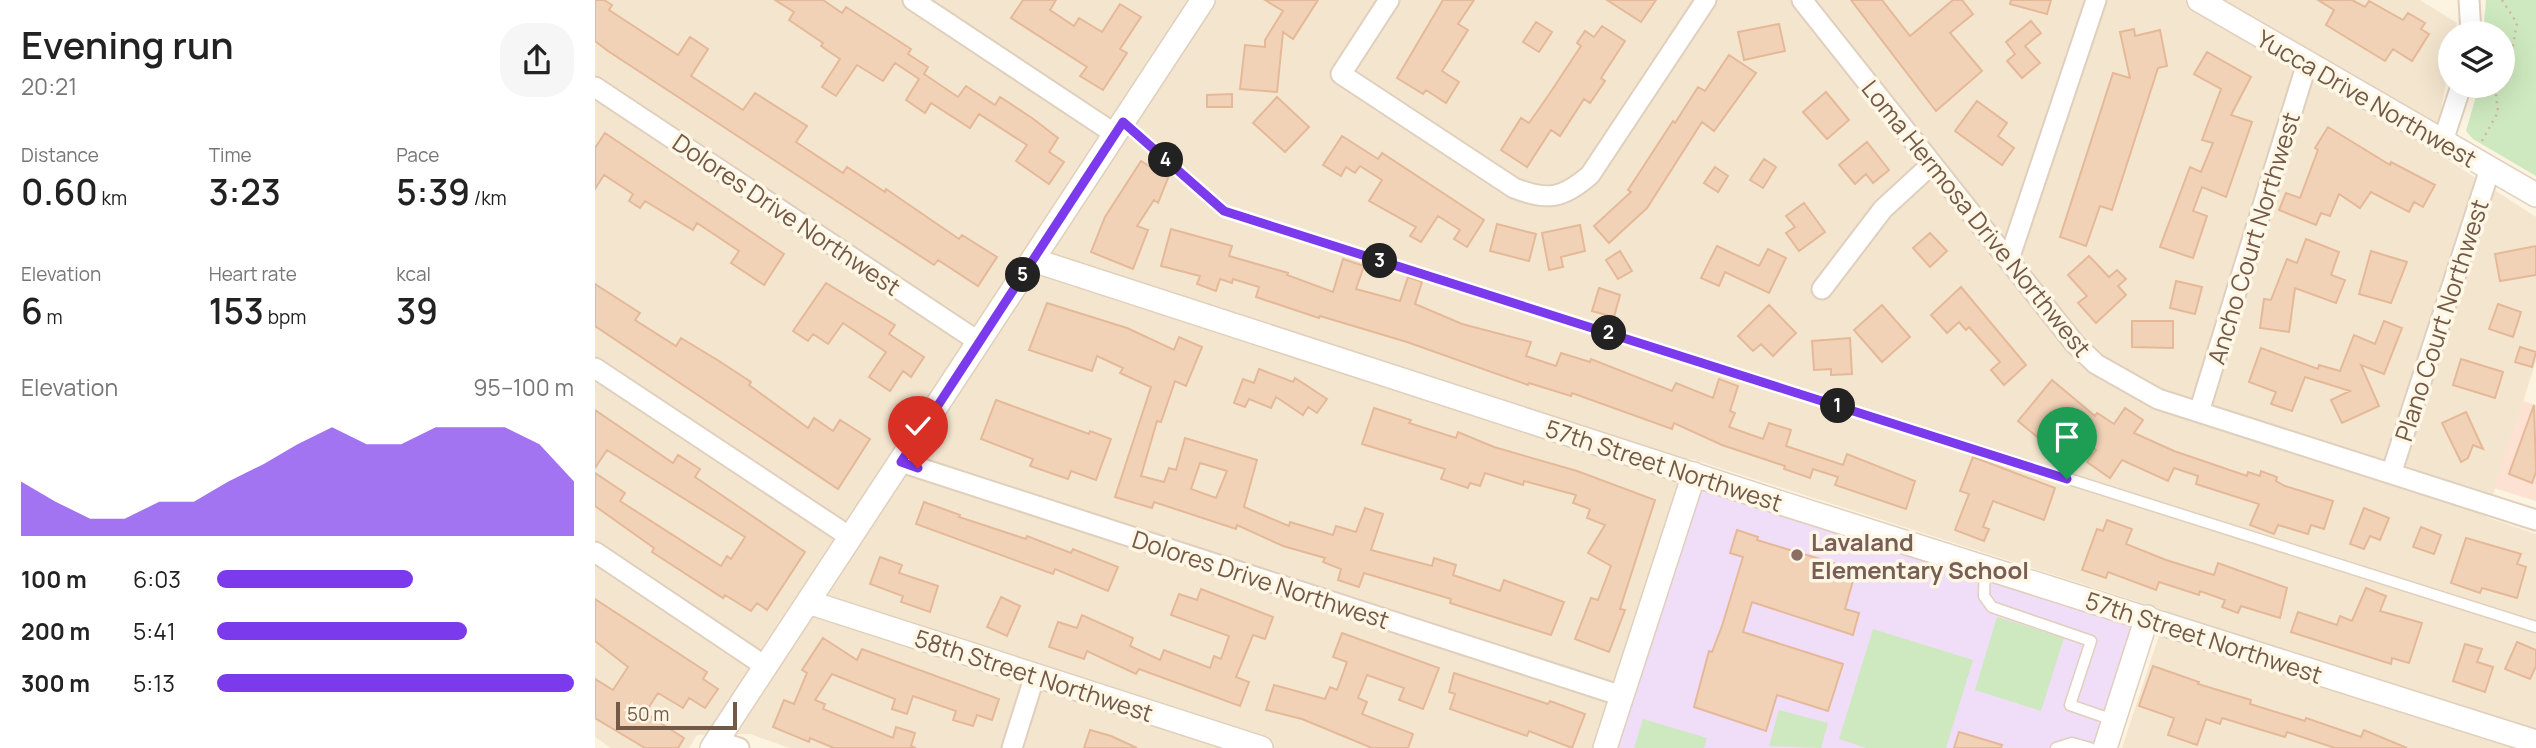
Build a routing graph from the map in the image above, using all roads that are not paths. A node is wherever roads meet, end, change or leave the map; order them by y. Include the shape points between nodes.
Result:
1 (913, 0) edge
2 (1203, 0) edge
3 (1389, 0) edge
4 (1706, 0) edge
5 (1802, 0) edge
6 (2096, 0) edge
7 (2199, 0) edge
8 (2469, 0) edge
9 (2470, 21) edge
10 (2307, 63) junction
11 (595, 87) edge
12 (2457, 98) edge
13 (1119, 128) junction
14 (2443, 141) junction
15 (1931, 164) junction
16 (2490, 169) junction
17 (2536, 195) edge
18 (2009, 258) junction
19 (1033, 260) junction
20 (1822, 289) dead end
21 (979, 341) junction
22 (595, 368) edge
23 (2199, 412) junction
24 (901, 462) junction
25 (2392, 471) junction
26 (1694, 474) junction
27 (2536, 520) edge
28 (850, 537) junction
29 (595, 552) edge
30 (1985, 567) junction
31 (808, 602) junction
32 (2147, 617) junction
33 (2536, 627) edge
34 (765, 666) junction
35 (1035, 675) junction
36 (1622, 696) junction
37 (2113, 721) junction
38 (2536, 742) edge
39 (714, 744) edge
40 (739, 748) edge
41 (1012, 748) edge
42 (1261, 748) edge
43 (1605, 748) edge
44 (2056, 748) edge
45 (2090, 748) edge
46 (2105, 748) edge

1 - 13 street
2 - 13 street
3 - 4 street via 1341,74 1514,188 1536,197 1556,197 1590,175
5 - 15 street, Loma Hermosa Drive Northwest
6 - 18 street
7 - 10 street, Yucca Drive Northwest
8 - 9 street
10 - 14 street, Yucca Drive Northwest
10 - 23 street, Ancho Court Northwest
11 - 21 street, Dolores Drive Northwest
12 - 14 street
13 - 19 street
13 - 33 lane via 1224,211
14 - 16 street, Yucca Drive Northwest
15 - 18 street, Loma Hermosa Drive Northwest
15 - 20 street via 1882,209
16 - 17 street, Yucca Drive Northwest
16 - 25 street, Plano Court Northwest
18 - 23 street, Loma Hermosa Drive Northwest via 2075,344 2096,364 2158,399
19 - 21 street
19 - 26 street, 57th Street Northwest
21 - 24 street
22 - 28 street
23 - 25 street, Loma Hermosa Drive Northwest
24 - 28 street
24 - 36 street, Dolores Drive Northwest
25 - 27 street, Loma Hermosa Drive Northwest
26 - 30 street, 57th Street Northwest
26 - 36 street
28 - 31 street
29 - 34 street
30 - 32 street, 57th Street Northwest
30 - 37 lane via 1984,596 1992,607 2091,641 2070,705
31 - 34 street
31 - 35 street, 58th Street Northwest
32 - 37 street
32 - 38 street, 57th Street Northwest
34 - 39 street
35 - 41 street
35 - 42 street, 58th Street Northwest
36 - 43 street
37 - 46 street
39 - 40 street
44 - 45 lane via 2072,743

